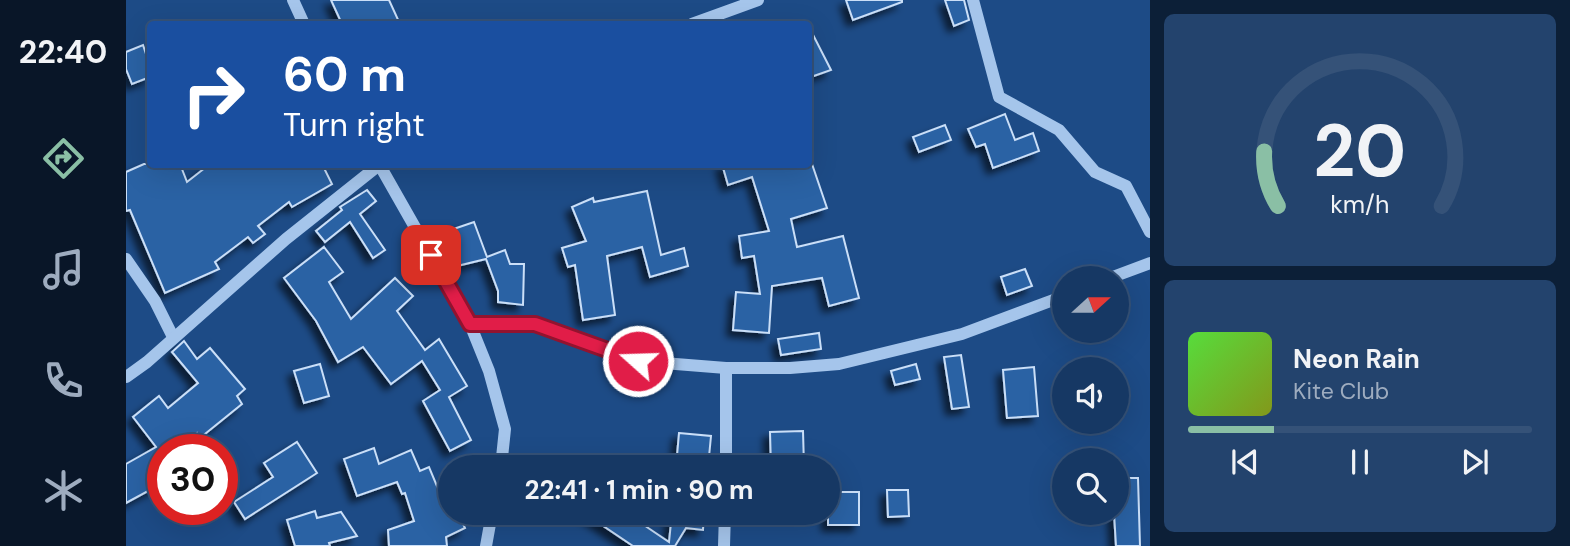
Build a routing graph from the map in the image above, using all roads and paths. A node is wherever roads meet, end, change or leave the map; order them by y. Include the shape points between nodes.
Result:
1 (293, 0) edge
2 (758, 0) edge
3 (973, 0) edge
4 (303, 21) edge
5 (700, 21) edge
6 (375, 168) edge
7 (381, 168) edge
8 (1150, 232) edge
9 (126, 259) edge
10 (1150, 263) edge
11 (1129, 271) edge
12 (1052, 300) edge
13 (470, 324) junction
14 (173, 337) junction
15 (726, 368) junction
16 (126, 377) edge
17 (502, 455) edge
18 (726, 455) edge
19 (490, 525) edge
20 (725, 525) edge
21 (486, 546) edge
22 (724, 546) edge

1 - 4 street
2 - 5 street
3 - 8 street via 999,97 1059,130 1095,172 1126,186
6 - 14 street
7 - 13 street
9 - 14 street
10 - 11 street
12 - 15 street via 962,334 839,364
13 - 15 street via 535,324 638,361
13 - 17 street via 505,429
14 - 16 street
15 - 18 street
19 - 21 street
20 - 22 street

